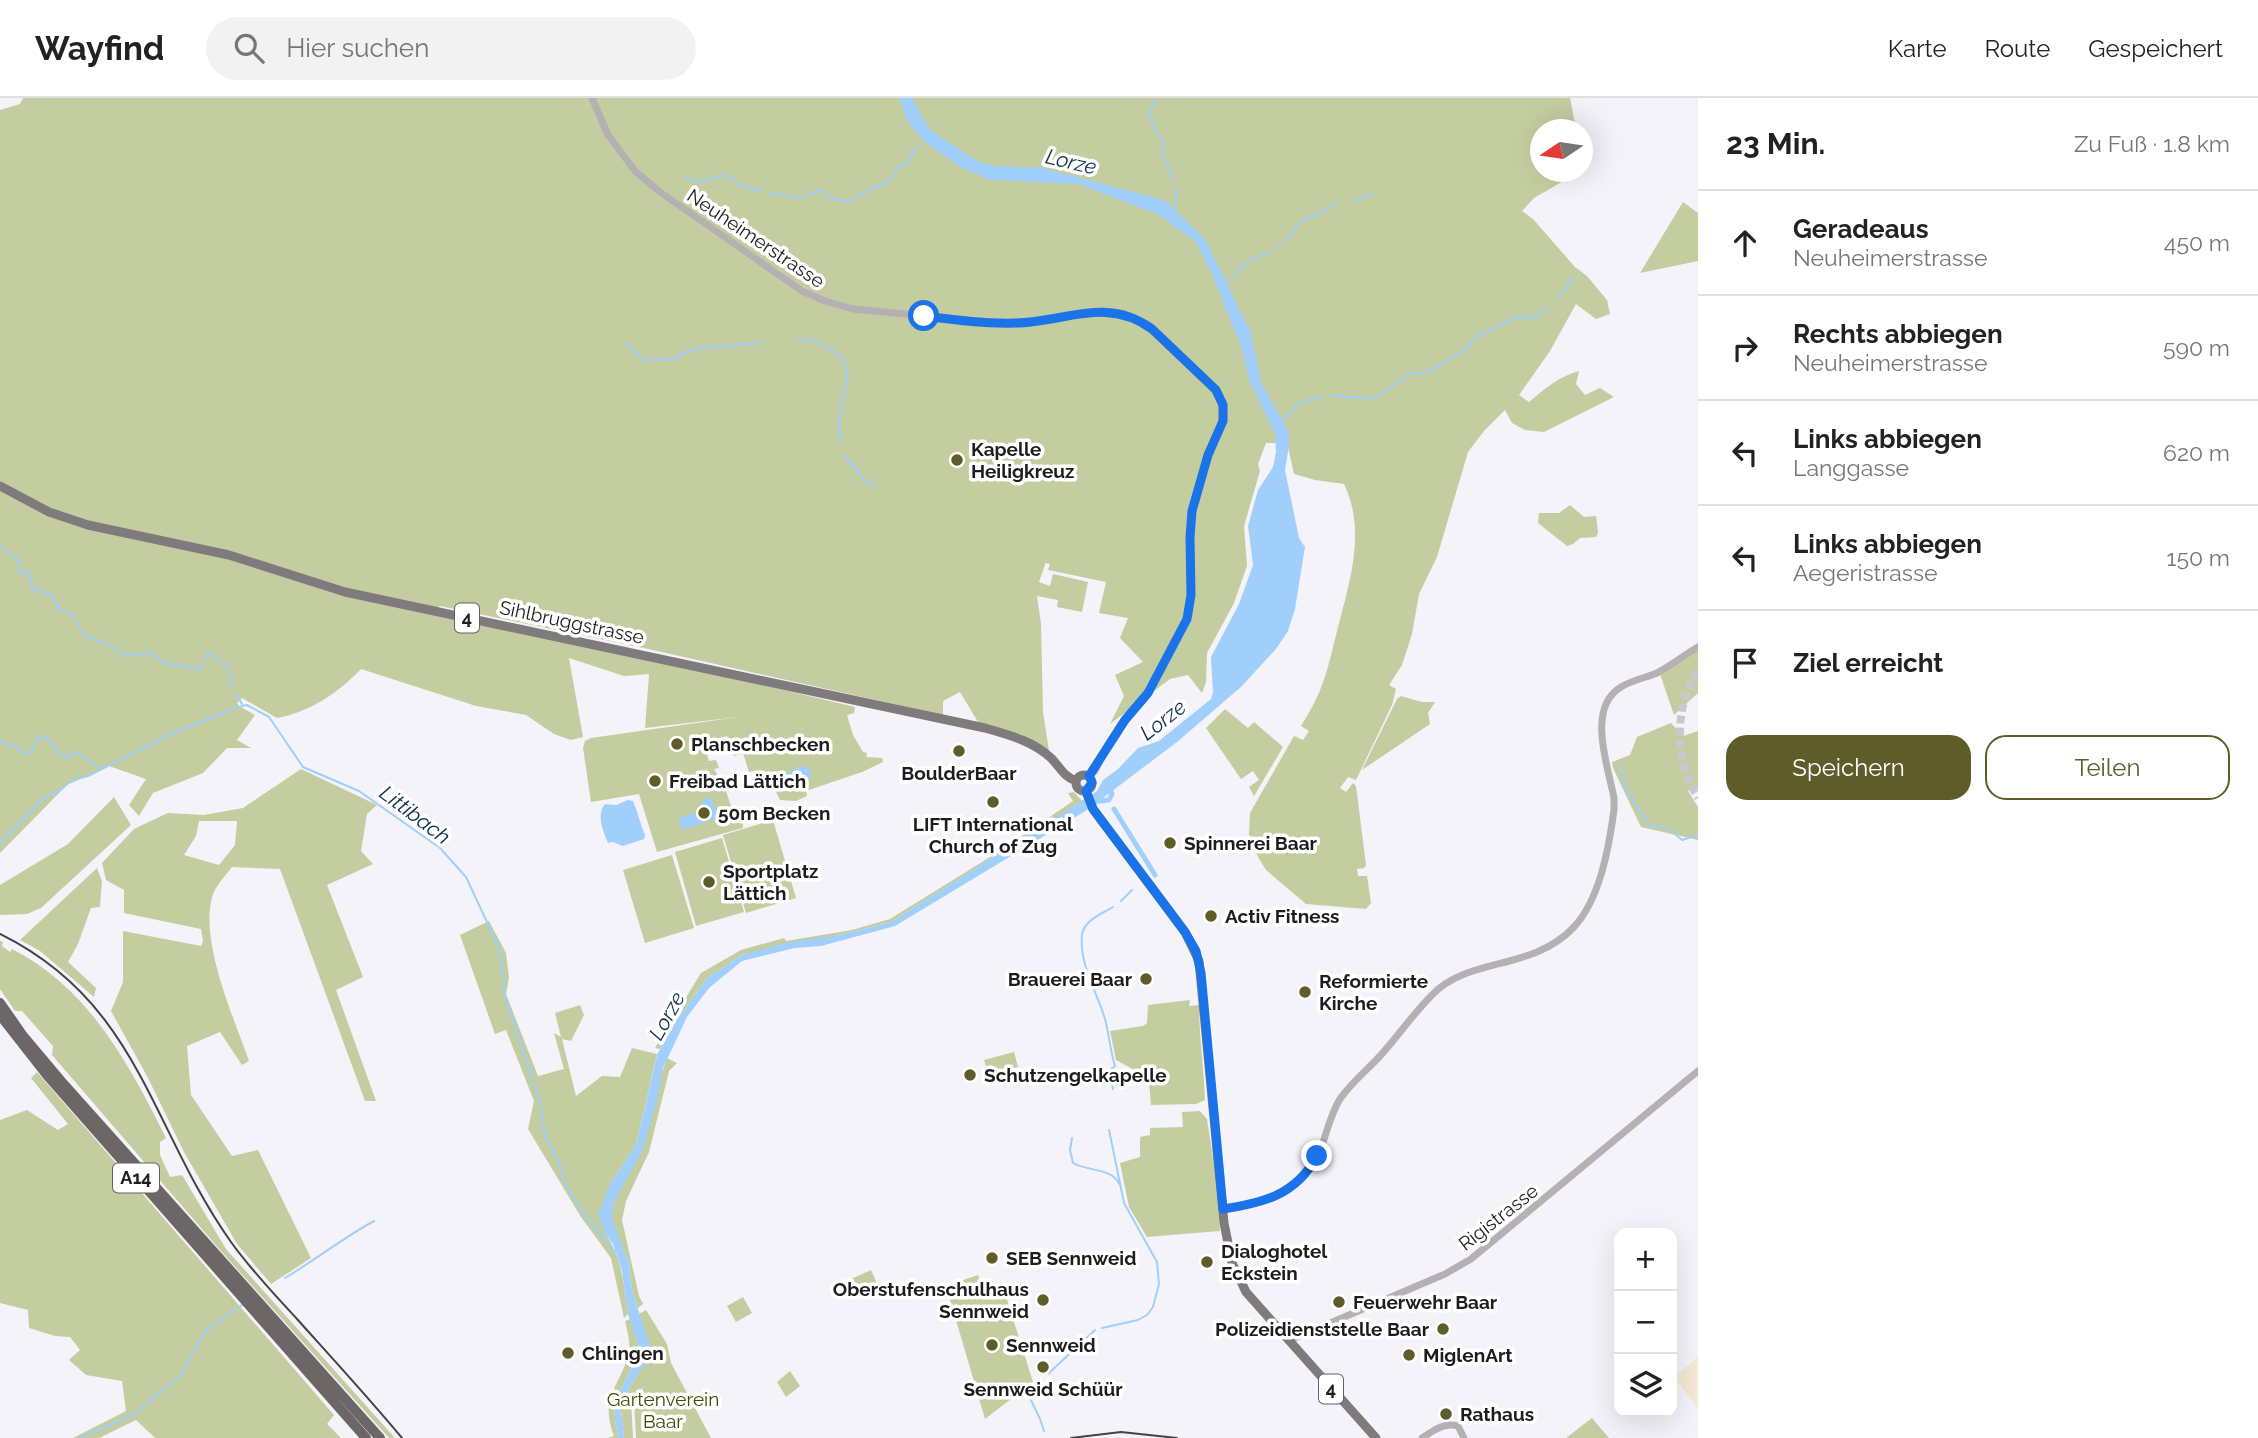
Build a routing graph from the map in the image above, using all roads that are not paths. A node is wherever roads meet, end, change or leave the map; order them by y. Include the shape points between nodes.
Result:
1 (592, 98) edge
2 (0, 486) edge
3 (1698, 647) edge
4 (1081, 777) junction
5 (1087, 793) junction
6 (0, 1003) edge
7 (0, 1015) edge
8 (1698, 1071) edge
9 (1223, 1209) junction
10 (1287, 1339) junction
11 (1375, 1437) edge
12 (366, 1438) edge
13 (380, 1438) edge
14 (1422, 1438) edge
15 (1464, 1438) edge

1 - 4 street, Neuheimerstrasse via 608,135 635,171 802,291 853,309 999,323 1102,311 1123,313 1152,329 1216,390 1223,405 1223,421 1192,511 1187,619 1148,693
2 - 4 main road, Sihlbruggstrasse / 4 via 49,512 88,525 229,555 345,592 985,728 1028,742
3 - 9 street via 1659,672 1621,687 1603,710 1614,810 1596,891 1573,929 1537,953 1464,975 1438,988 1340,1099 1310,1168 1272,1199
4 - 5 main road, Sihlbruggstrasse via 1079,789
4 - 5 main road via 1092,783
5 - 9 main road, 4 via 1093,809 1196,951
6 - 13 highway, A14 via 48,1066
7 - 12 highway, A14 via 47,1075
8 - 10 street, Rigistrasse via 1471,1259
9 - 10 main road, 4 via 1229,1254 1238,1279
10 - 11 main road, 4
14 - 15 street via 1452,1424

